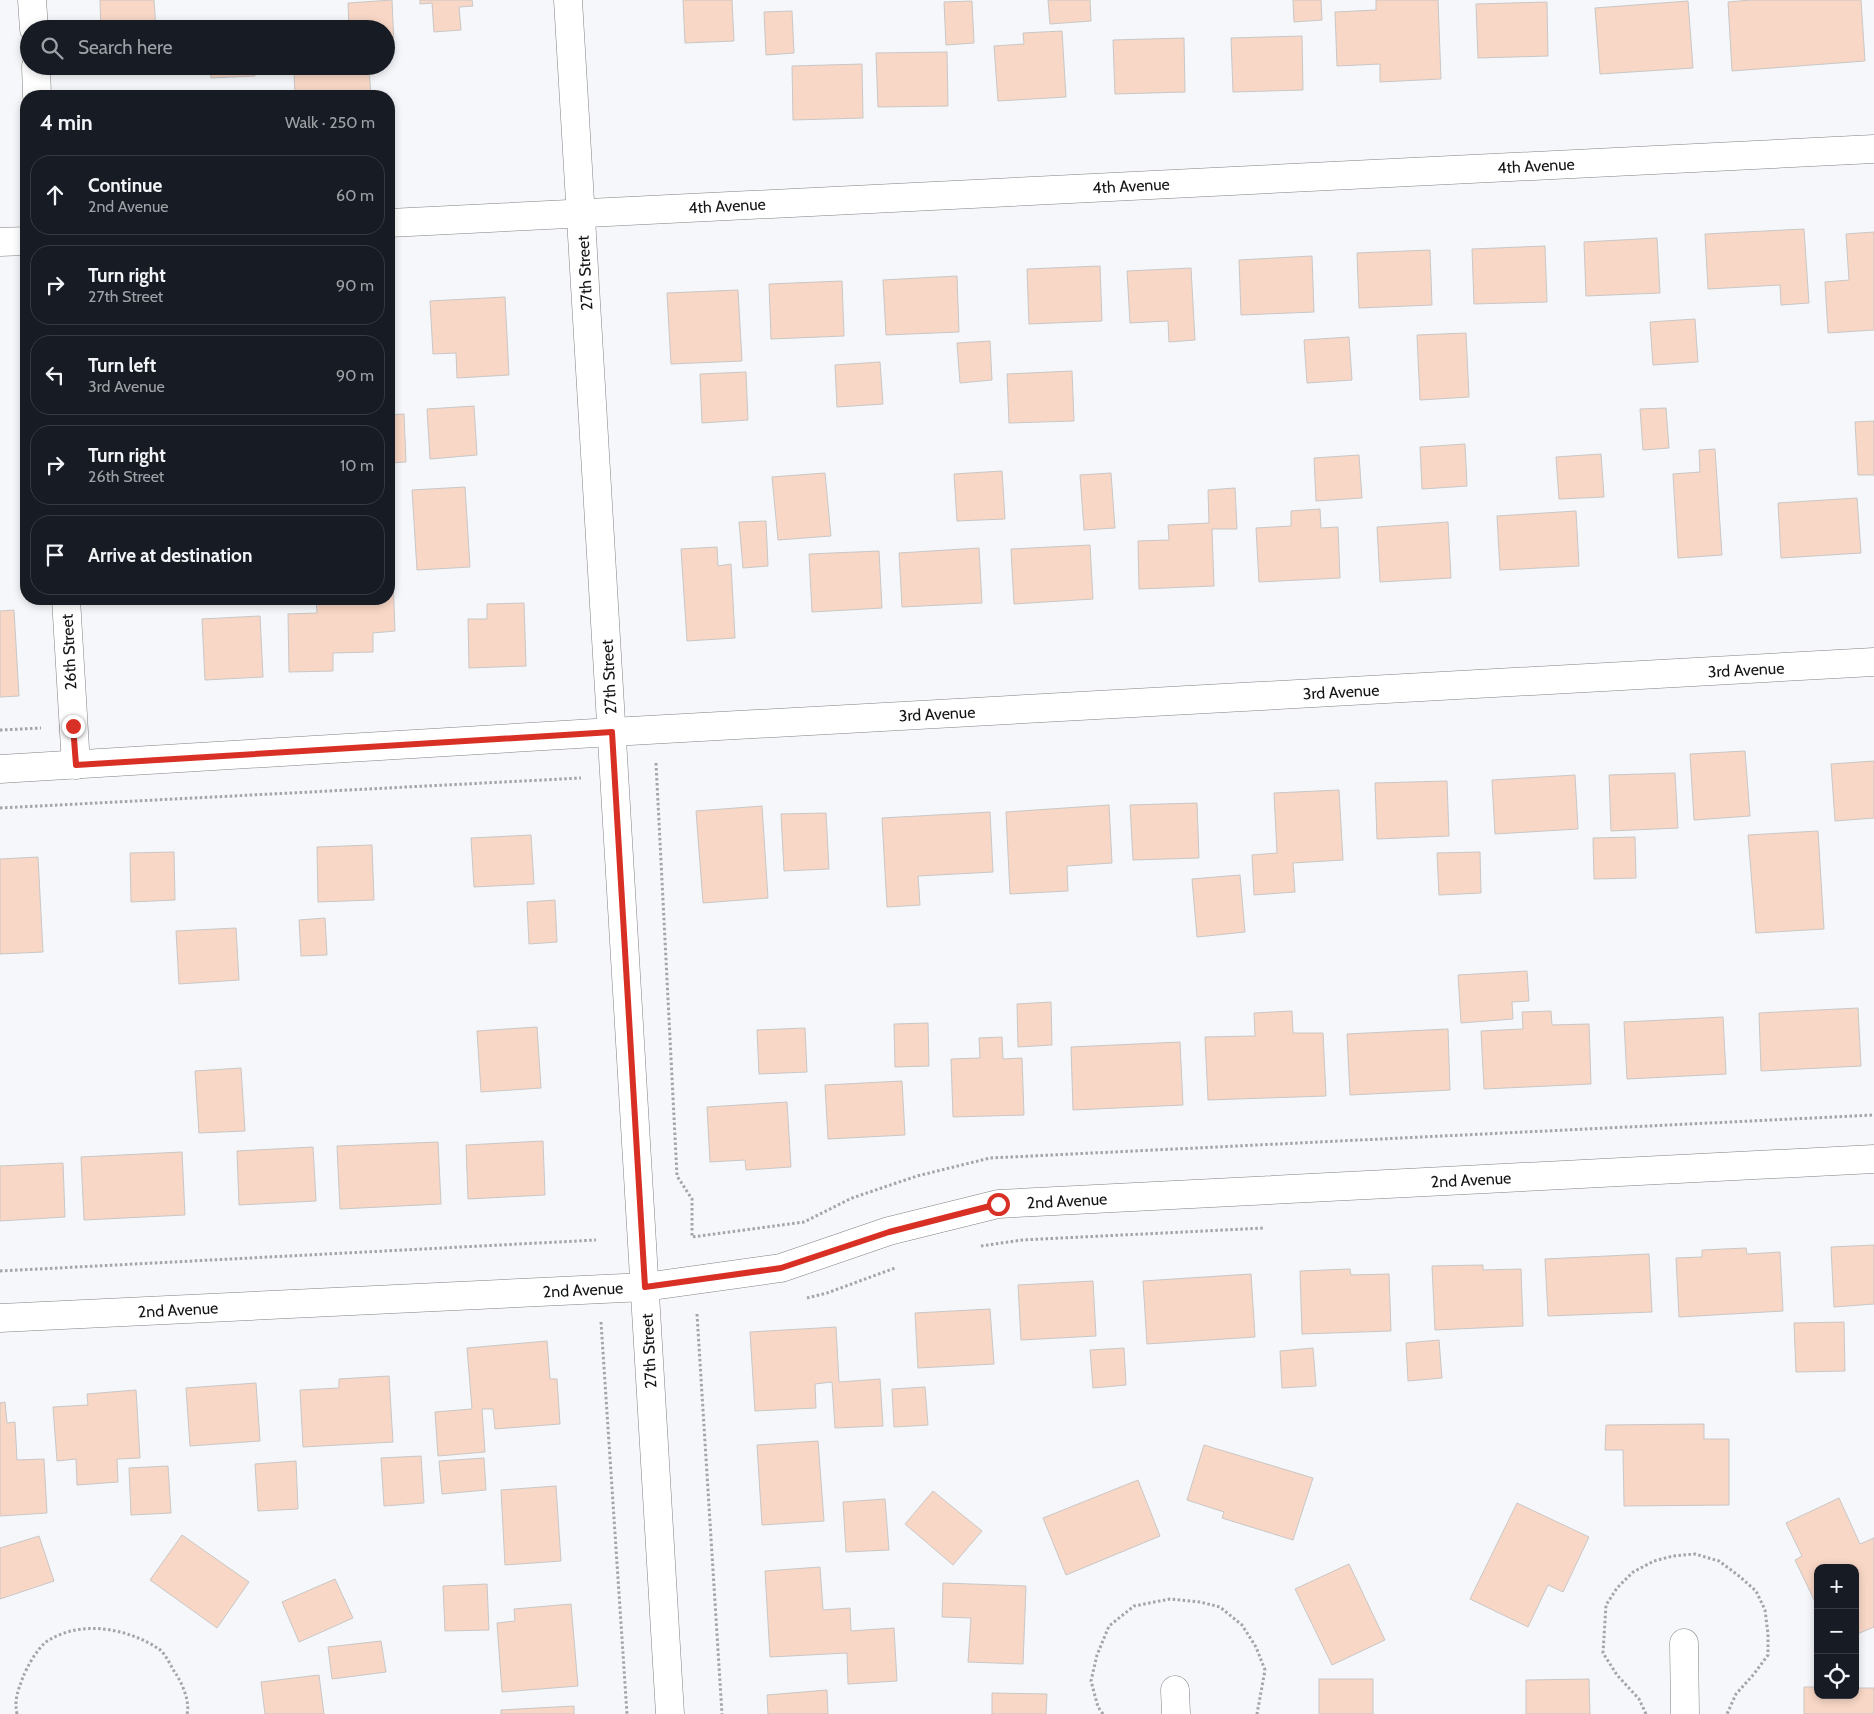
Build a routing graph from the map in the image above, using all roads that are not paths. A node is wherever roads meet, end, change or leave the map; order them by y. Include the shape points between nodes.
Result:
1 (32, 0) edge
2 (568, 0) edge
3 (33, 20) edge
4 (36, 75) edge
5 (37, 90) edge
6 (1874, 149) edge
7 (581, 213) junction
8 (395, 223) edge
9 (20, 241) edge
10 (0, 242) edge
11 (66, 605) edge
12 (1874, 662) edge
13 (612, 732) junction
14 (76, 765) junction
15 (0, 769) edge
16 (1874, 1159) edge
17 (645, 1287) junction
18 (0, 1318) edge
19 (1684, 1643) dead end
20 (670, 1714) edge
21 (1685, 1714) edge

1 - 3 street
2 - 7 street, 27th Street
4 - 5 street
6 - 7 street, 4th Avenue
7 - 8 street, 4th Avenue
7 - 13 street, 27th Street
9 - 10 street
11 - 14 street, 26th Street
12 - 13 street, 3rd Avenue
13 - 14 street, 3rd Avenue
13 - 17 street, 27th Street
14 - 15 street, 3rd Avenue
16 - 17 street, 2nd Avenue via 998,1204 889,1232 781,1268
17 - 18 street, 2nd Avenue
17 - 20 street, 27th Street
19 - 21 street

